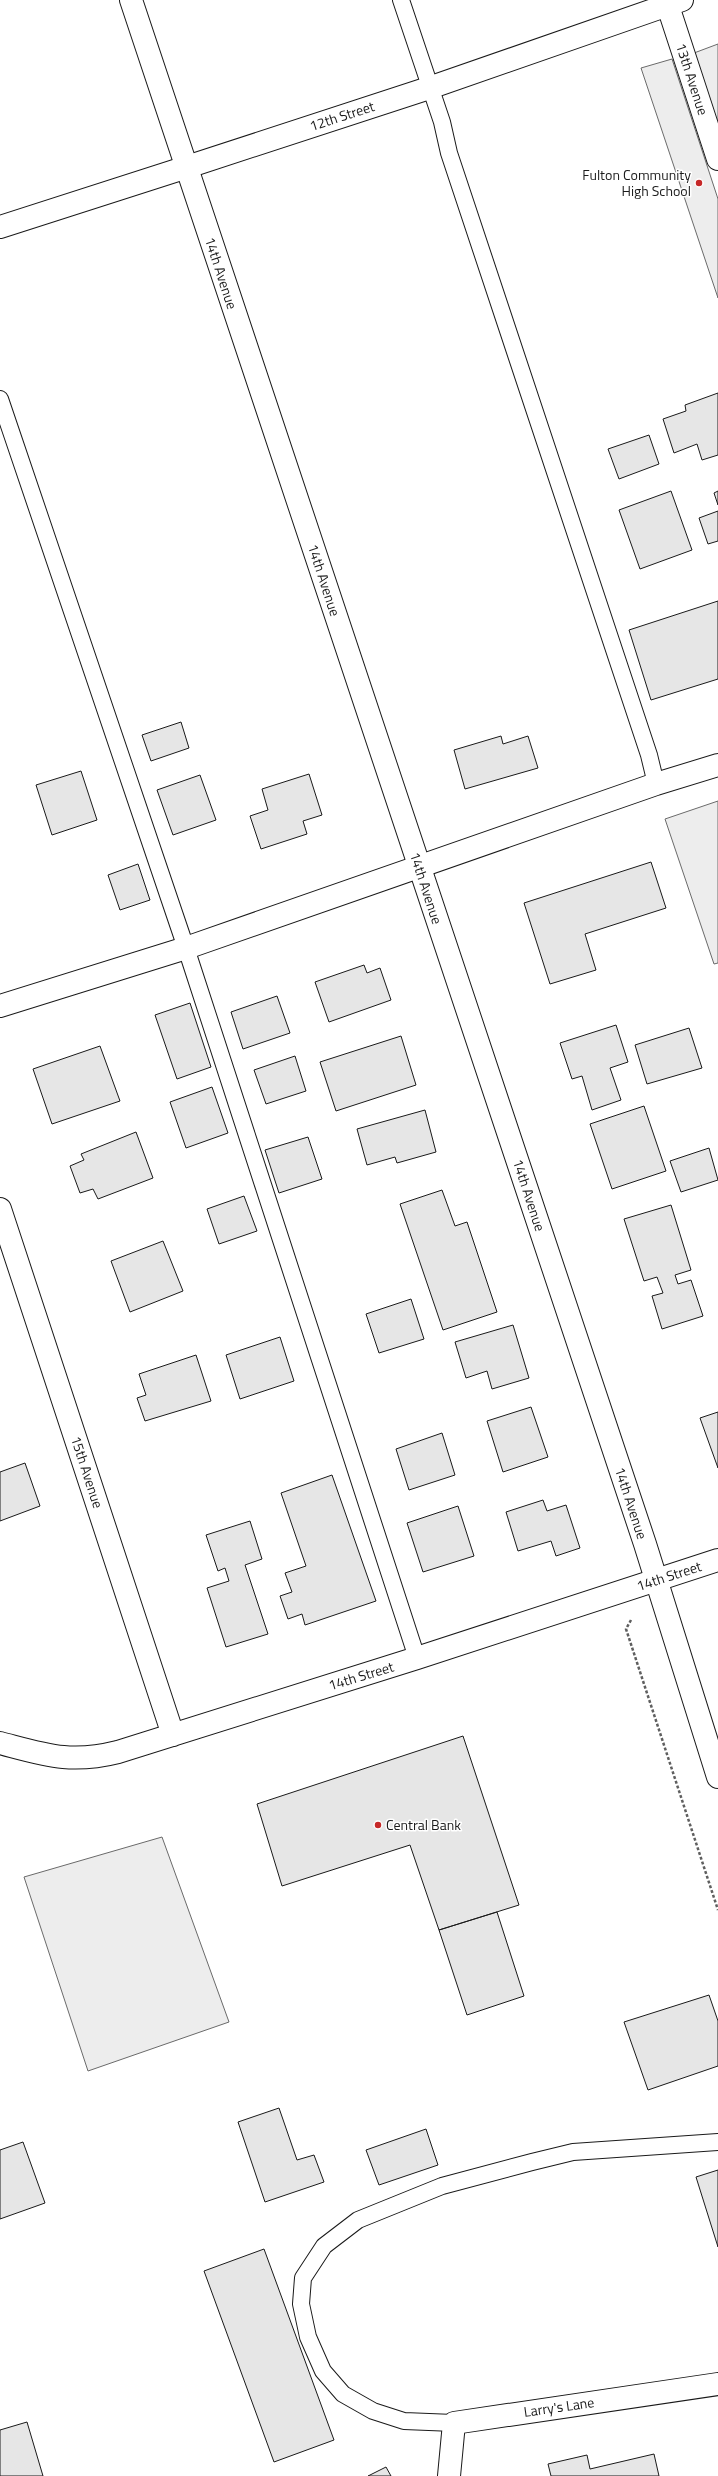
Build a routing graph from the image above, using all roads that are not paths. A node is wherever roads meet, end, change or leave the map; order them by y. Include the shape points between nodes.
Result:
1 (131, 0) edge
2 (401, 0) edge
3 (672, 2) edge
4 (430, 88) junction
5 (718, 159) edge
6 (186, 167) junction
7 (0, 227) edge
8 (0, 399) edge
9 (718, 765) edge
10 (656, 784) junction
11 (419, 865) junction
12 (186, 948) junction
13 (0, 1006) edge
14 (0, 1209) edge
15 (718, 1560) edge
16 (657, 1580) junction
17 (417, 1658) junction
18 (174, 1735) junction
19 (0, 1743) edge
20 (718, 1777) edge
21 (718, 2142) edge
22 (718, 2384) edge
23 (454, 2423) junction
24 (449, 2476) edge

1 - 6 street, 14th Avenue
2 - 4 lane
3 - 4 street, 12th Street
3 - 5 street, 13th Avenue
4 - 6 street, 12th Street
4 - 10 lane via 649,755
6 - 7 street, 12th Street
6 - 11 street, 14th Avenue
8 - 12 lane
9 - 10 street
10 - 11 street
11 - 12 street
11 - 16 street, 14th Avenue
12 - 13 street
12 - 17 lane
14 - 18 street, 15th Avenue
15 - 16 street, 14th Street
16 - 17 street, 14th Street
16 - 20 street, 14th Avenue
17 - 18 street, 14th Street
18 - 19 street, 14th Street via 92,1758 53,1757
21 - 23 lane via 573,2152 532,2162 442,2186 358,2220 324,2246 303,2278 301,2304 308,2338 323,2371 343,2394 373,2411 404,2421
22 - 23 street, Larry's Lane
23 - 24 street

